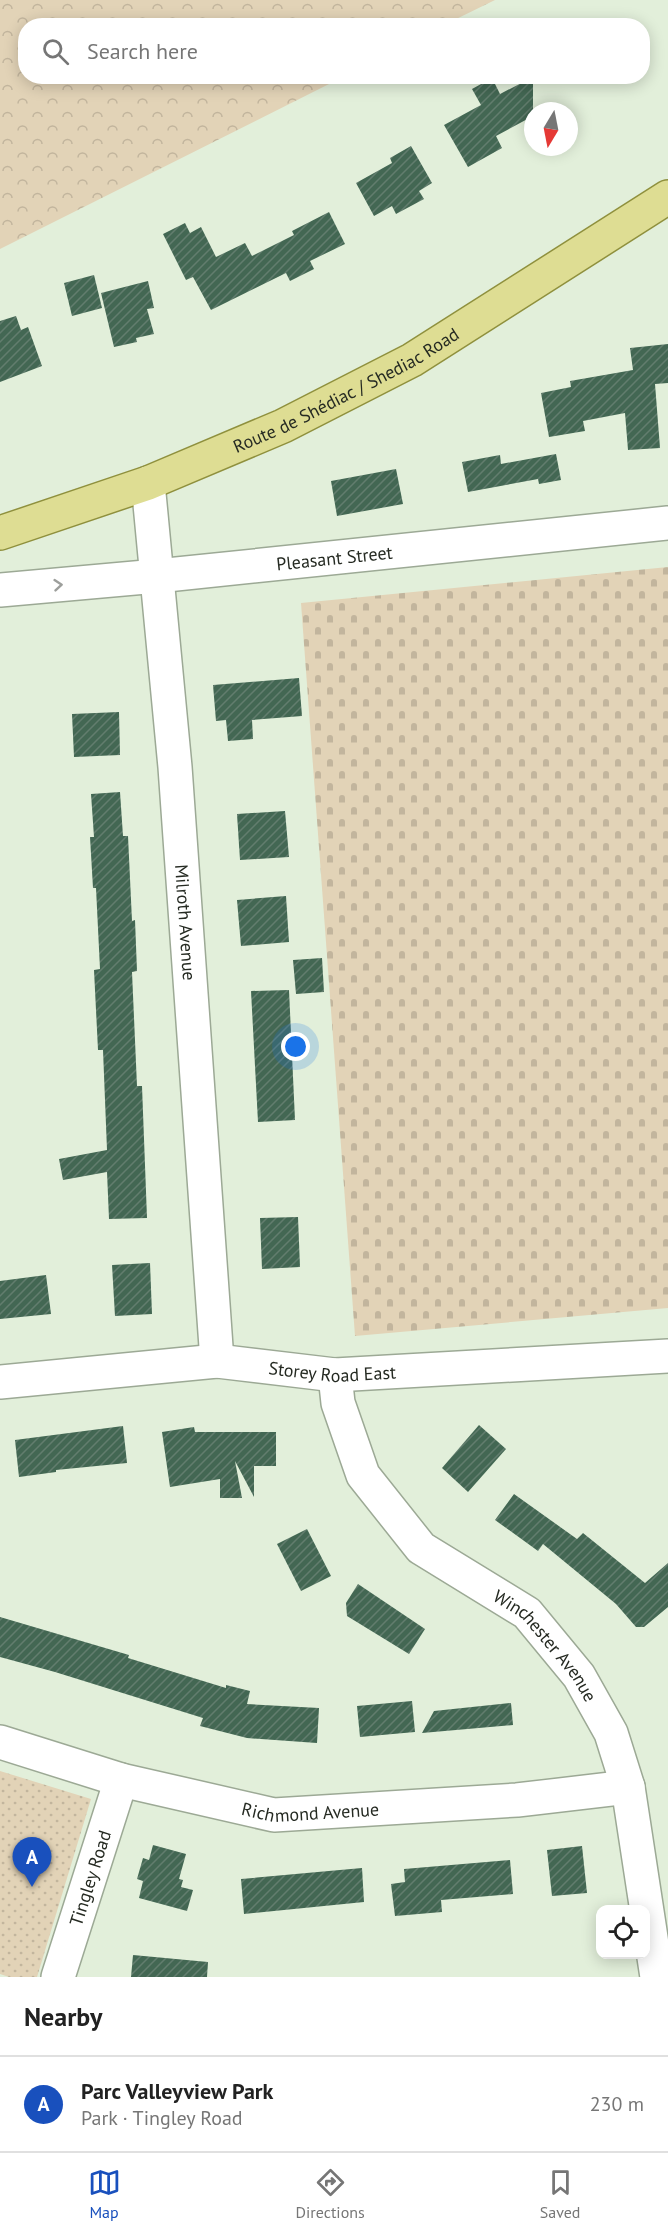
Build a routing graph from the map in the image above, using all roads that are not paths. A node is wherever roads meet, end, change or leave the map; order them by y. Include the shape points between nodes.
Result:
1 (668, 197) edge
2 (148, 483) junction
3 (668, 523) edge
4 (0, 532) edge
5 (157, 576) junction
6 (0, 590) edge
7 (668, 1356) edge
8 (217, 1361) junction
9 (335, 1375) junction
10 (0, 1382) edge
11 (0, 1742) edge
12 (121, 1780) junction
13 (628, 1787) junction
14 (58, 1977) edge
15 (657, 1977) edge

1 - 2 main road, Route de Shédiac / Shediac Road via 412,360 283,426
2 - 4 main road, Route de Shédiac / Shediac Road
2 - 5 street, Milroth Avenue
3 - 5 street, Pleasant Street
6 -> 5 street, Pleasant Street
5 - 8 street, Milroth Avenue via 175,767
7 - 9 street, Storey Road East
8 - 9 street, Storey Road East
8 - 10 street, Storey Road East
9 - 13 street, Winchester Avenue via 338,1403 363,1475 421,1548 527,1613 579,1676 611,1733
11 - 12 street, Richmond Avenue
12 - 13 street, Richmond Avenue via 274,1815 517,1800
12 - 14 street, Tingley Road
13 - 15 street, Winchester Avenue

